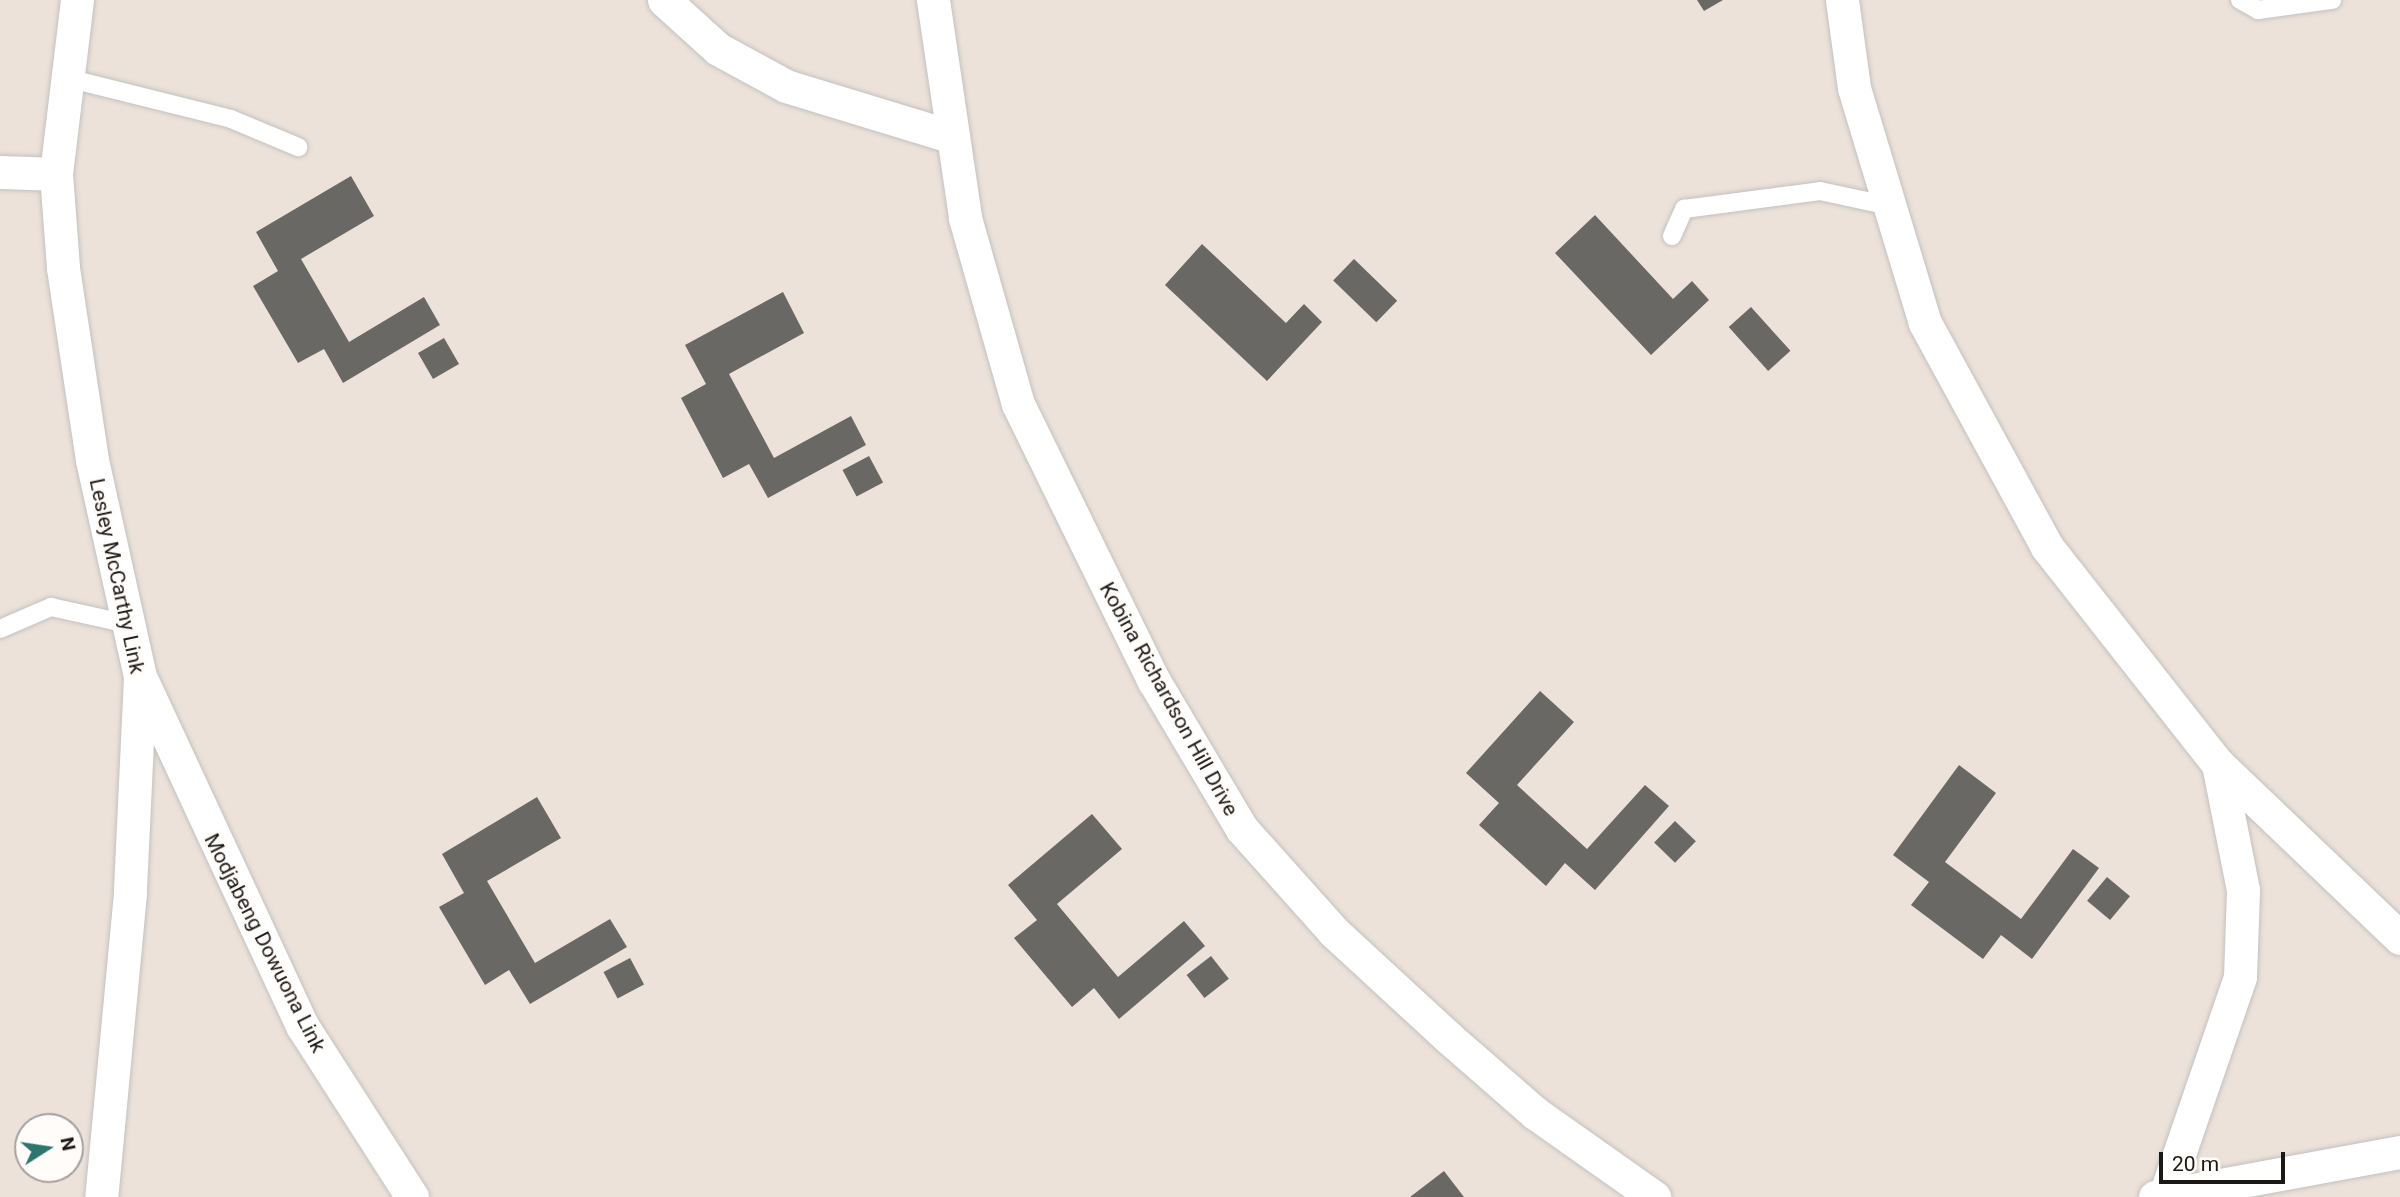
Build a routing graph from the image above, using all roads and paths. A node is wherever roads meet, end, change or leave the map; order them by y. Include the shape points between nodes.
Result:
1 (77, 0) edge
2 (664, 0) edge
3 (933, 0) edge
4 (1842, 0) edge
5 (2240, 0) edge
6 (2332, 0) edge
7 (67, 78) junction
8 (950, 136) junction
9 (298, 147) dead end
10 (0, 172) edge
11 (56, 174) junction
12 (1890, 206) junction
13 (1672, 236) dead end
14 (128, 624) junction
15 (0, 629) edge
16 (140, 677) junction
17 (2218, 764) junction
18 (2400, 938) edge
19 (2400, 1152) edge
20 (2160, 1194) edge
21 (102, 1197) edge
22 (412, 1197) edge
23 (1654, 1197) edge

1 - 7 street, Lesley McCarthy Link
2 - 8 street via 718,48 786,86
3 - 8 street, Kobina Richardson Hill Drive
4 - 12 street via 1854,88
5 - 6 lane via 2258,10
7 - 9 lane via 231,119
7 - 11 street, Lesley McCarthy Link
8 - 23 street, Kobina Richardson Hill Drive via 965,218 1018,404 1154,681 1242,829 1334,932 1449,1038 1535,1114
10 - 11 street
11 - 14 street, Lesley McCarthy Link via 63,268 92,460
12 - 13 lane via 1820,191 1684,209
12 - 17 street via 1925,323 2047,547
14 - 15 lane via 51,607
14 - 16 street, Lesley McCarthy Link
16 - 21 street, Lesley McCarthy Link via 130,893
16 - 22 street, Modjabeng Dowuona Link via 303,1027
17 - 18 street
17 - 20 street via 2243,890 2240,977
19 - 20 street

